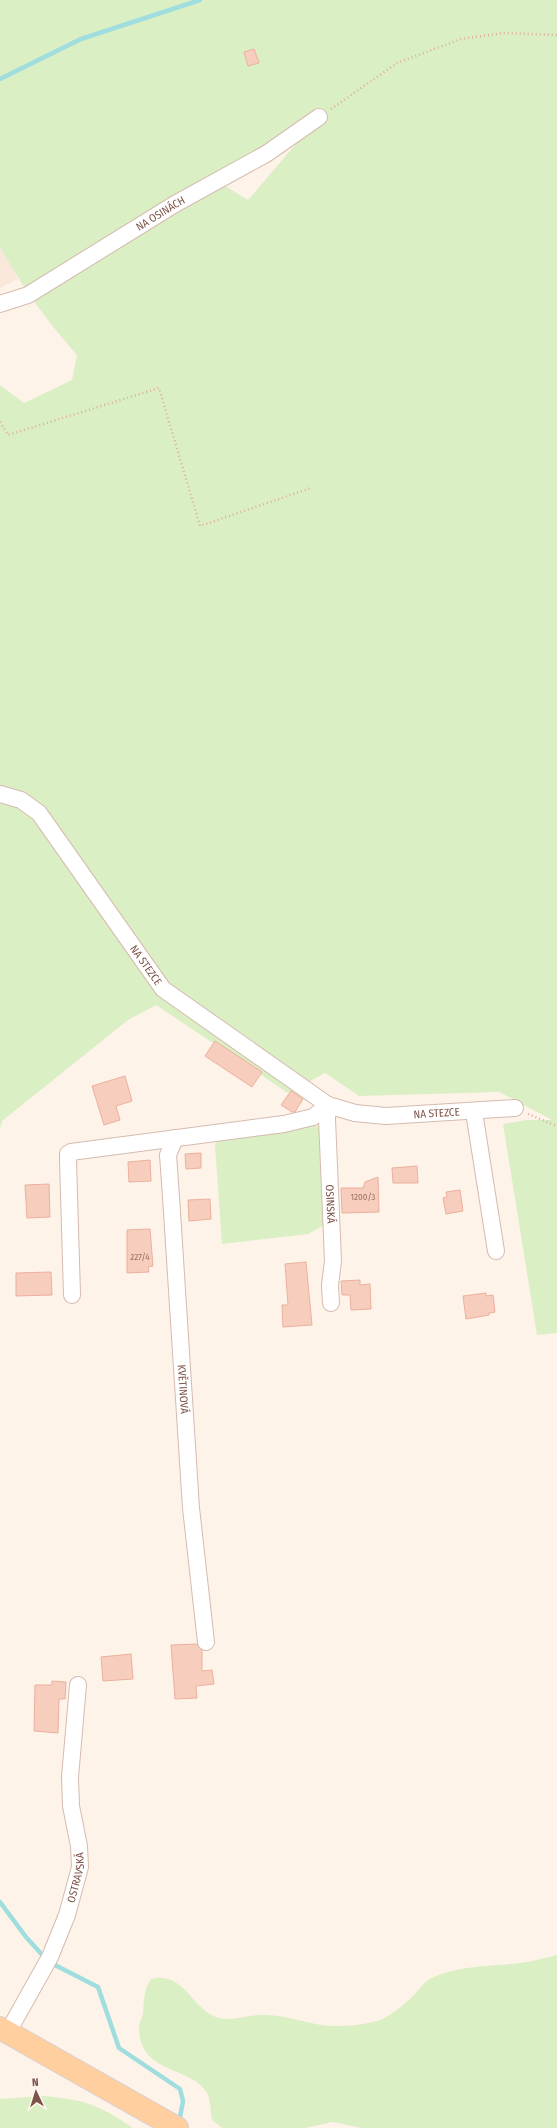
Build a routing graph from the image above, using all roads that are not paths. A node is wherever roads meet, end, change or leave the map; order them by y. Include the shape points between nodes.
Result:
1 (319, 117) road end
2 (0, 304) edge
3 (0, 794) edge
4 (328, 1106) junction
5 (515, 1108) road end
6 (474, 1112) junction
7 (174, 1138) junction
8 (496, 1251) dead end
9 (72, 1295) dead end
10 (332, 1303) dead end
11 (206, 1642) dead end
12 (78, 1684) dead end
13 (4, 2030) edge
14 (178, 2128) edge

1 - 2 street, NA OSINÁCH via 266,154 175,204 28,295
3 - 4 street, NA STEZCE via 21,800 39,813 163,989
4 - 6 street, NA STEZCE via 355,1113 386,1116
4 - 7 street via 313,1117 302,1121
4 - 10 street, OSINSKÁ
5 - 6 street, NA STEZCE
6 - 8 street, NA STEZCE
7 - 9 street via 68,1154
7 - 11 street, KVĚTINOVÁ via 168,1155 191,1508
12 - 13 street, OSTRAVSKÁ via 70,1777 71,1806 80,1846 80,1867 67,1915 50,1957
13 - 14 main road, OSTRAVSKÁ

